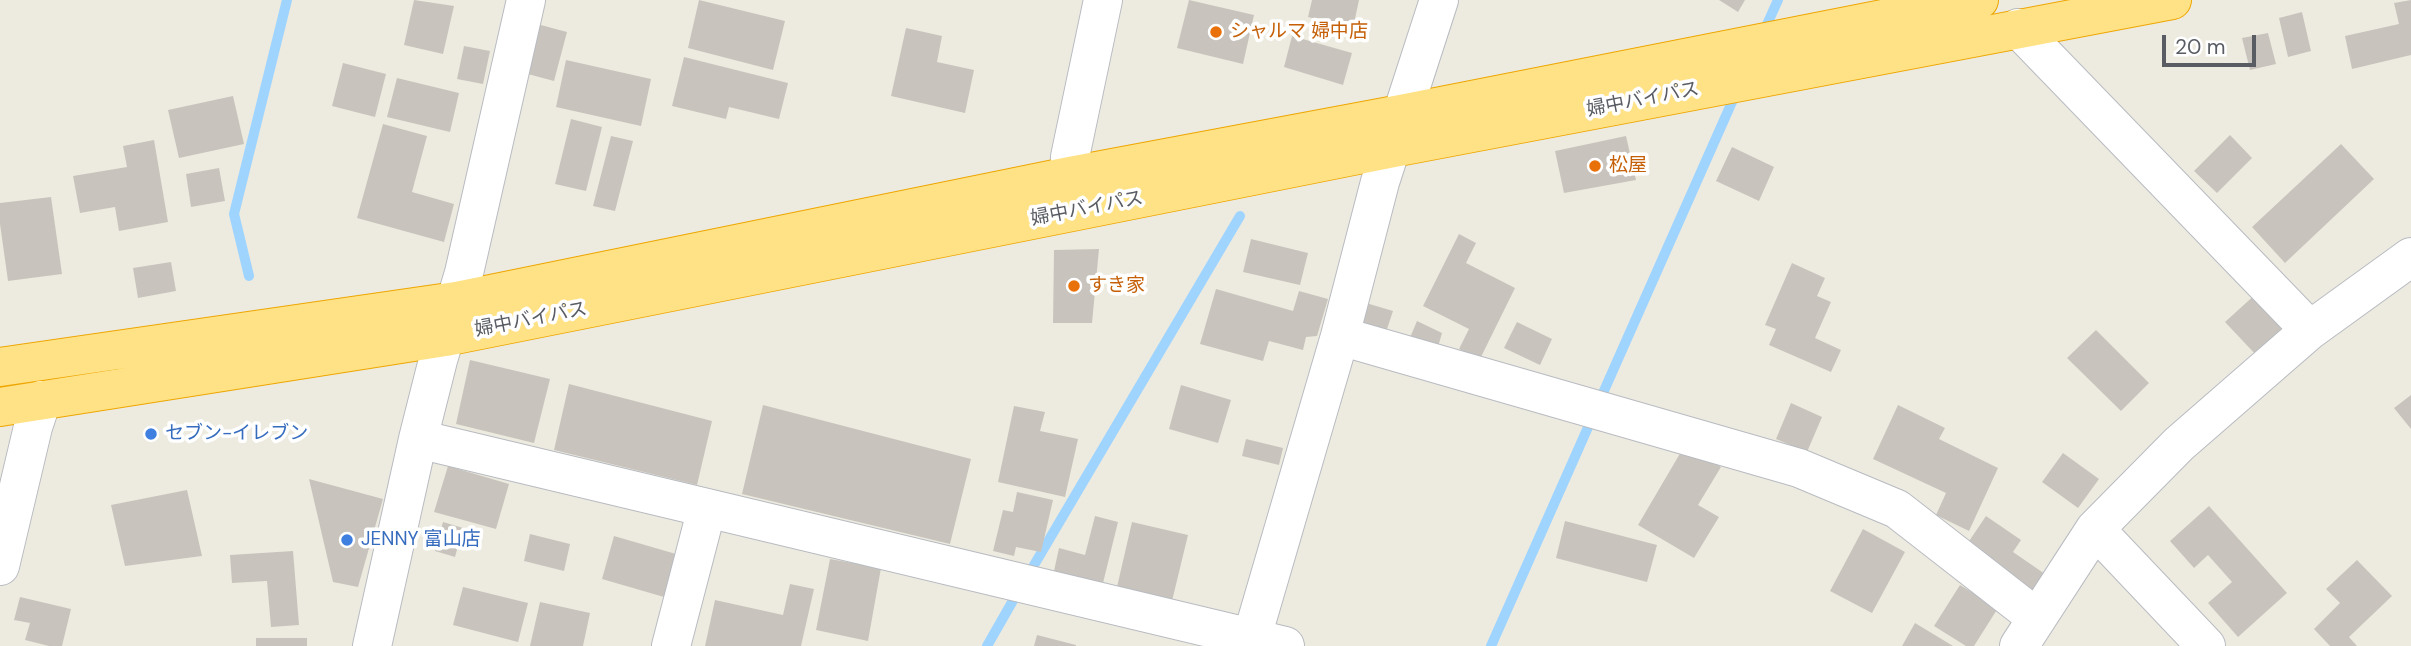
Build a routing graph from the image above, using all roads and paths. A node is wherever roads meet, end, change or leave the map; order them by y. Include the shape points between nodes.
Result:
1 (526, 0) edge
2 (1103, 0) edge
3 (1439, 0) edge
4 (1979, 0) edge
5 (2172, 0) edge
6 (2018, 28) junction
7 (1397, 131) junction
8 (1069, 176) junction
9 (2411, 257) edge
10 (450, 319) junction
11 (2310, 330) junction
12 (1340, 336) junction
13 (0, 367) edge
14 (42, 400) junction
15 (0, 407) edge
16 (418, 439) junction
17 (707, 508) junction
18 (2095, 529) junction
19 (0, 566) edge
20 (2028, 632) edge
21 (1172, 634) edge
22 (1269, 641) edge
23 (372, 646) edge
24 (671, 646) edge
25 (2206, 646) edge

1 - 10 street
2 - 8 street
3 - 7 street
4 - 7 highway, 婦中バイパス
5 - 6 highway, 婦中バイパス
6 - 7 highway, 婦中バイパス
6 - 11 street
7 - 8 highway, 婦中バイパス
7 - 10 highway, 婦中バイパス
7 - 12 street
8 - 10 highway, 婦中バイパス
9 - 11 street
10 - 13 highway, 婦中バイパス
10 - 14 highway, 婦中バイパス
10 - 16 street
11 - 18 street via 2179,444
12 - 20 street via 1800,468 1896,509
12 - 22 street
14 - 15 highway, 婦中バイパス
14 - 19 street
16 - 17 street
16 - 23 street
17 - 21 street
17 - 24 street
18 - 20 street
18 - 25 street
21 - 22 street

